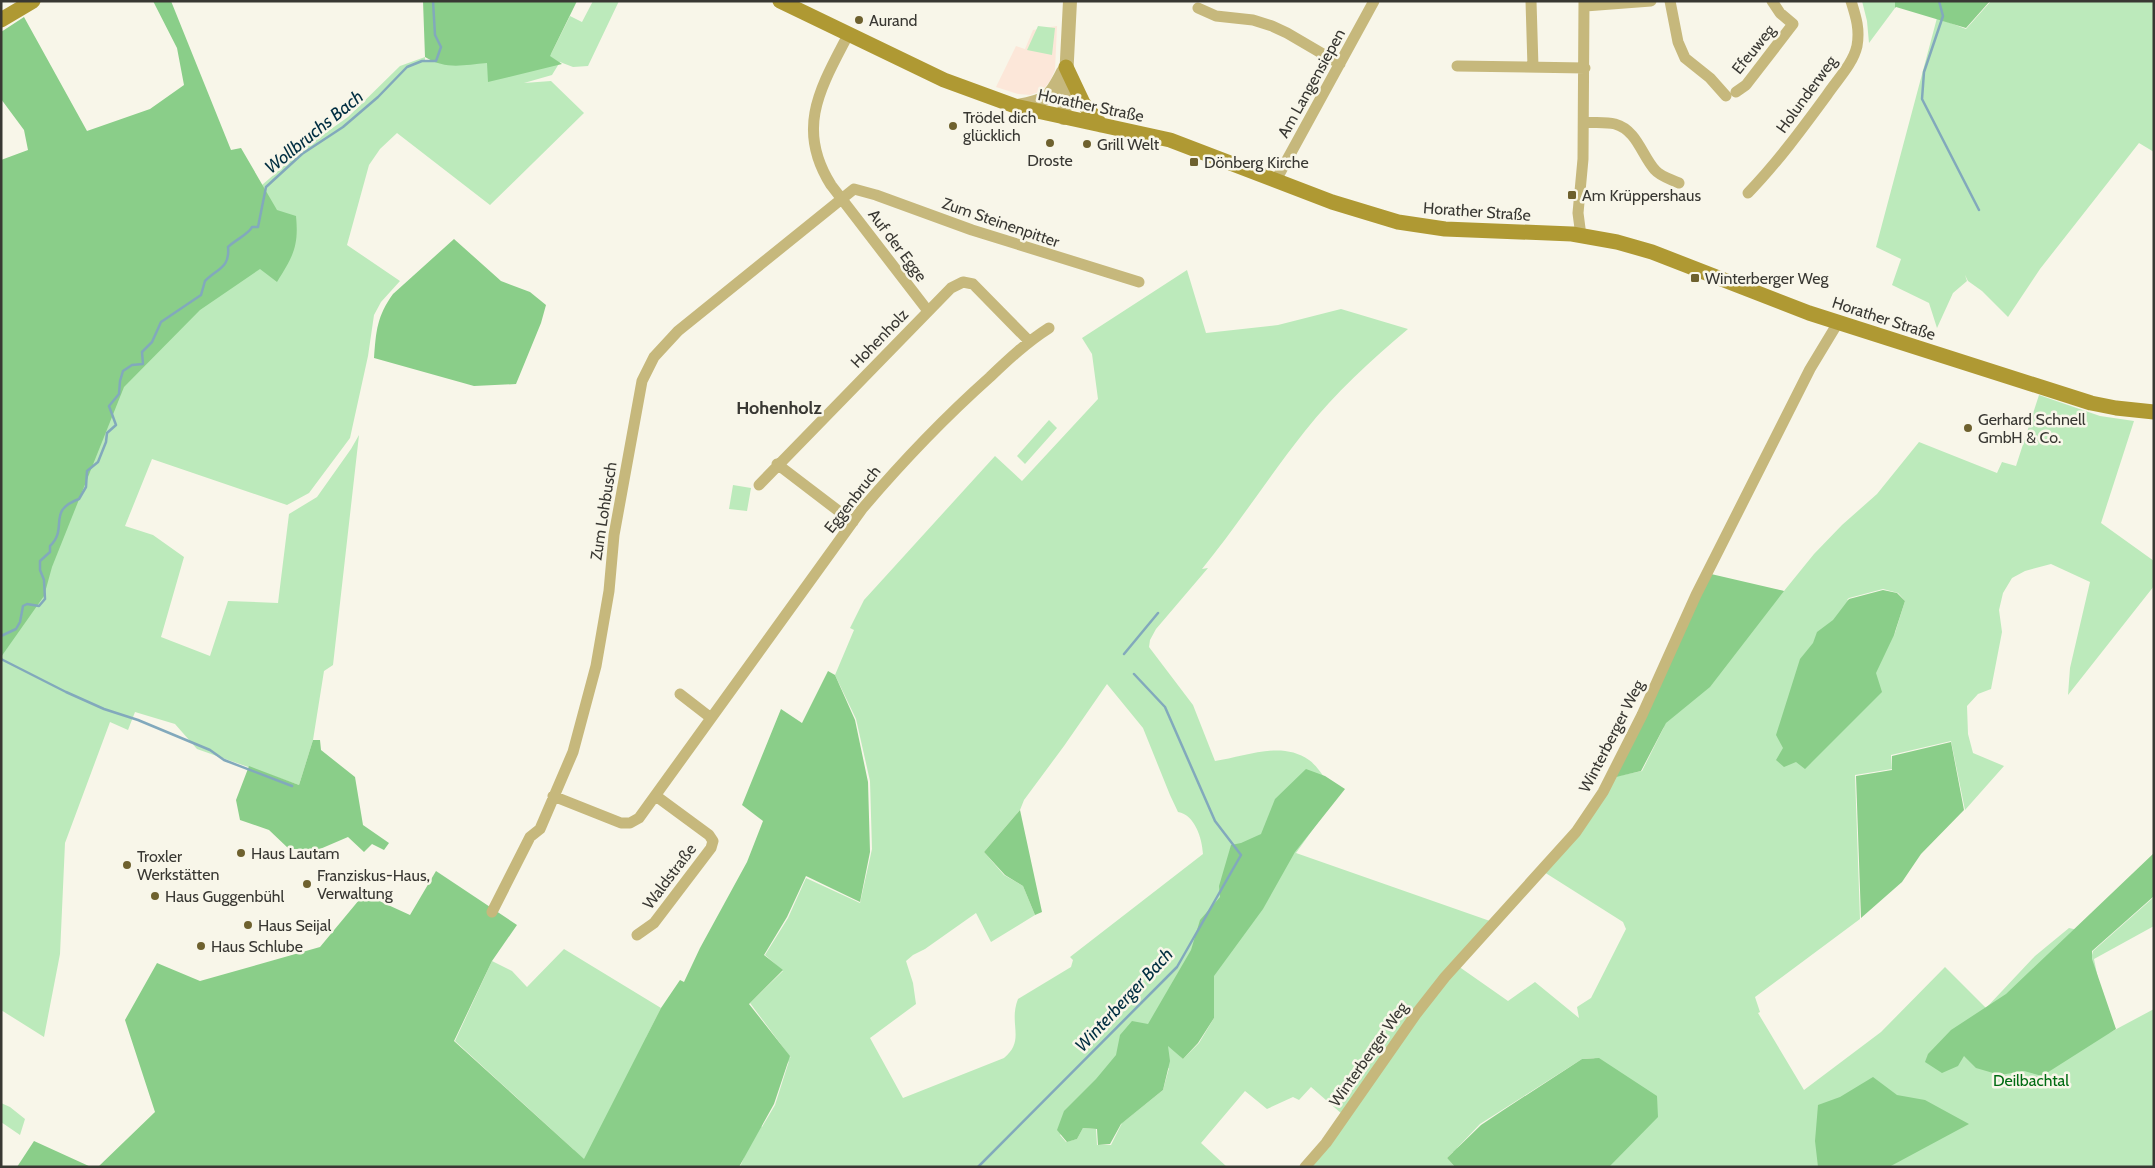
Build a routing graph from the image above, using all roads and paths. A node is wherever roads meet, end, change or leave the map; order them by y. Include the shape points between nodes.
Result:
1 (33, 1) edge
2 (780, 1) edge
3 (1070, 1) edge
4 (1374, 1) edge
5 (1531, 1) edge
6 (1650, 1) edge
7 (1670, 1) edge
8 (1772, 1) edge
9 (1851, 1) edge
10 (1585, 4) edge
11 (1198, 8) dead end
12 (1, 20) edge
13 (848, 35) junction
14 (1340, 64) junction
15 (1457, 66) dead end
16 (1066, 67) junction
17 (1533, 68) junction
18 (1585, 68) junction
19 (1015, 106) junction
20 (1064, 118) junction
21 (1584, 122) junction
22 (1101, 125) junction
23 (1276, 180) junction
24 (1679, 183) dead end
25 (854, 189) joint
26 (1748, 193) dead end
27 (842, 198) junction
28 (1582, 236) junction
29 (1139, 282) dead end
30 (928, 311) junction
31 (1839, 322) junction
32 (1048, 328) dead end
33 (1029, 341) junction
34 (2154, 412) edge
35 (777, 464) junction
36 (759, 485) dead end
37 (853, 522) junction
38 (680, 694) dead end
39 (711, 718) junction
40 (553, 796) junction
41 (656, 796) junction
42 (492, 912) dead end
43 (637, 935) dead end
44 (1305, 1167) edge

1 - 12 main road
2 - 13 main road, Horather Straße
3 - 16 street
4 - 14 street, Am Langensiepen
5 - 17 street
6 - 10 street
7 - 8 street, Efeuweg via 1678,42 1685,58 1731,94 1746,85 1793,24
9 - 26 street, Holunderweg via 1859,24 1855,53 1800,131
10 - 18 street
11 - 14 street via 1216,16 1253,20 1272,26
13 - 19 main road, Horather Straße via 962,88
13 - 27 street, Auf der Egge via 825,79 814,114 817,156 822,172
14 - 23 street, Am Langensiepen
15 - 17 street
16 - 19 street via 1054,90 1041,102
16 - 20 street
16 - 22 main road via 1083,103
17 - 18 street
18 - 21 street
19 - 20 main road, Horather Straße
20 - 22 main road, Horather Straße
21 - 24 street via 1615,124 1626,129 1654,170
21 - 28 street via 1578,213
22 - 23 main road, Horather Straße via 1170,140
23 - 28 main road, Horather Straße via 1332,202 1398,222 1445,229
25 - 27 street, Zum Lohbusch
25 - 29 street, Zum Steinenpitter
27 - 30 street, Auf der Egge
27 - 40 street, Zum Lohbusch via 678,331 648,366 642,381 617,520 596,666 573,752
28 - 31 main road, Horather Straße via 1652,252
30 - 33 street, Hohenholz via 951,288 963,282 973,284
30 - 35 street, Hohenholz
31 - 34 main road, Horather Straße via 2091,403
31 - 44 street, Winterberger Weg via 1810,370 1696,595 1604,792 1576,832 1439,984 1326,1143
32 - 33 street, Eggenbruch
33 - 37 street, Eggenbruch via 933,430
35 - 36 street, Hohenholz
35 - 37 street
37 - 39 street, Eggenbruch
38 - 39 street
39 - 41 street, Eggenbruch
40 - 41 street, Eggenbruch via 621,824 639,818
40 - 42 street, Zum Lohbusch via 540,829 530,837
41 - 43 street, Waldstraße via 709,835 711,848 654,923

